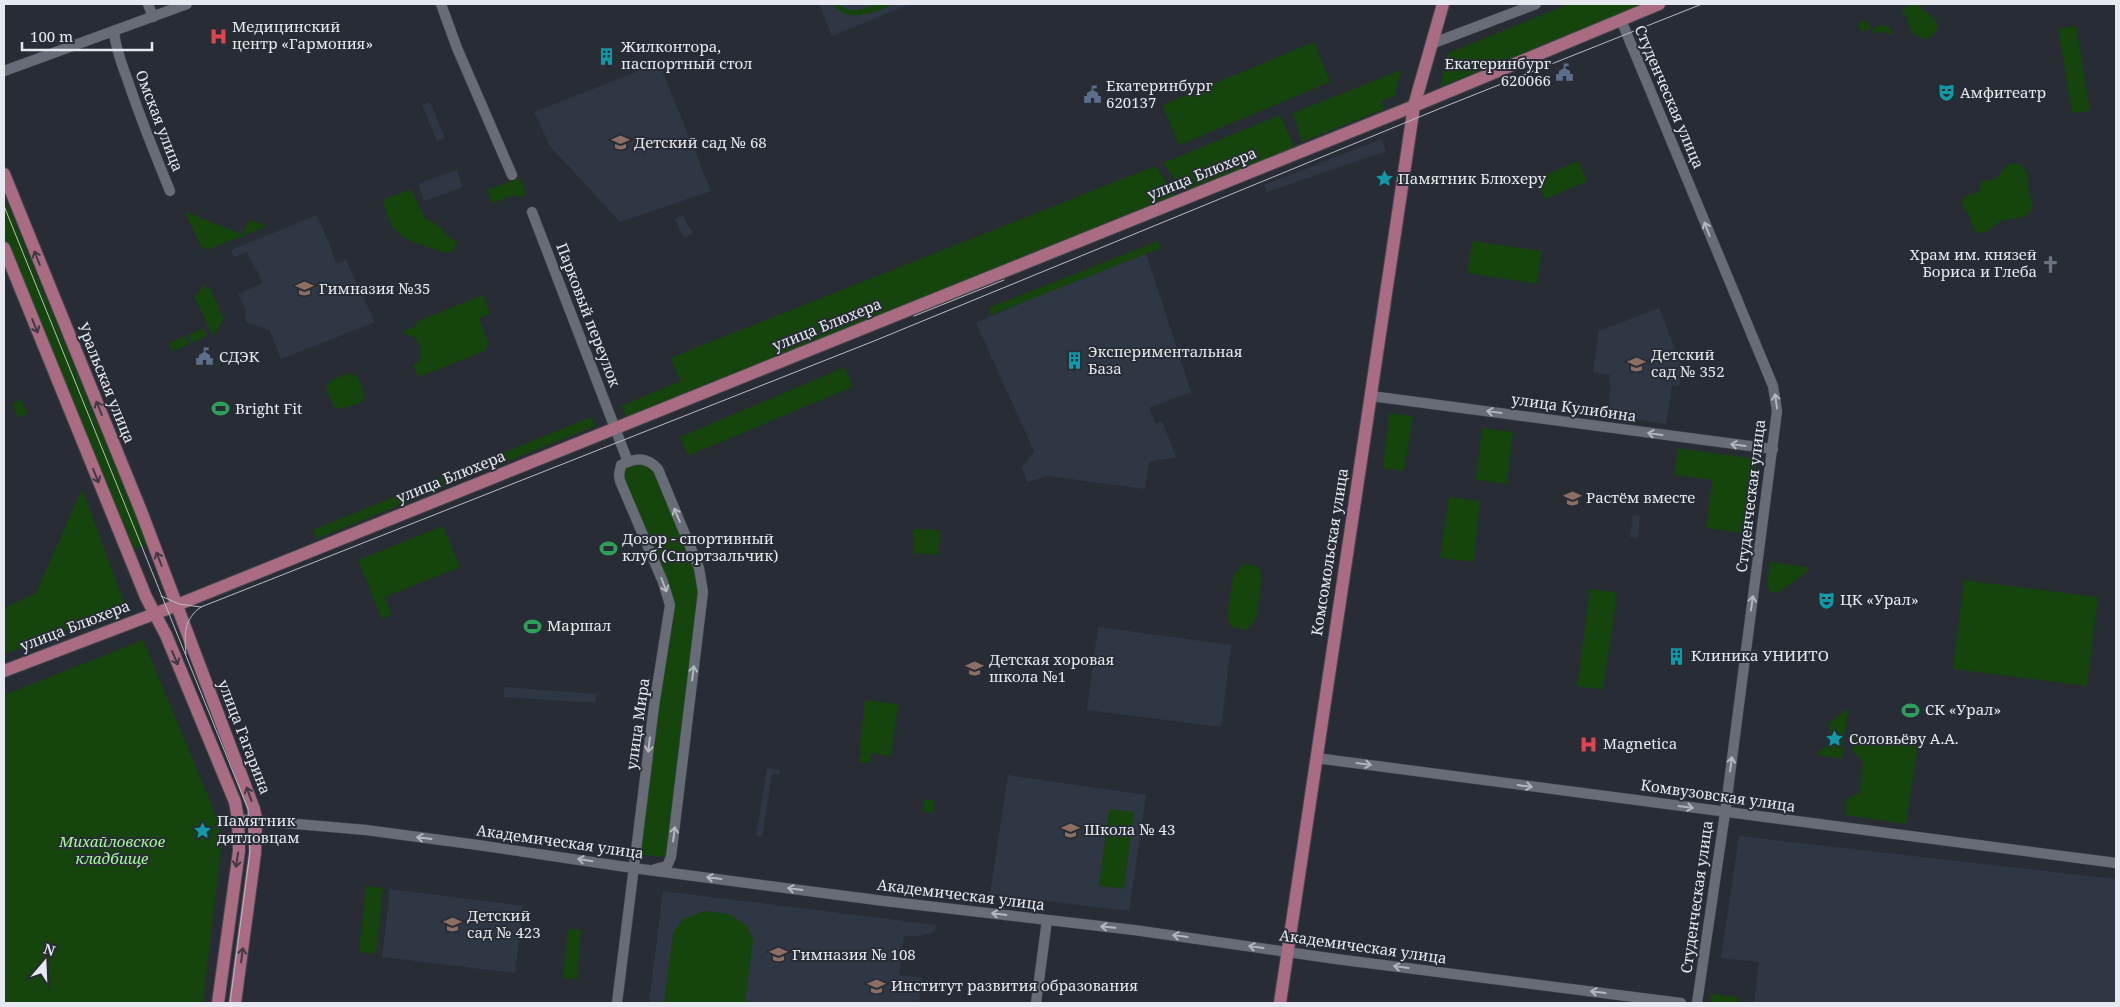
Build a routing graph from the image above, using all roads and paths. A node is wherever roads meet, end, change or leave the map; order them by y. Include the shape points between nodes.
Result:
1 (148, 4) edge
2 (187, 4) edge
3 (441, 4) edge
4 (1443, 4) edge
5 (1536, 4) edge
6 (1659, 4) edge
7 (153, 17) junction
8 (1621, 20) junction
9 (114, 32) junction
10 (1432, 44) junction
11 (4, 72) edge
12 (1414, 106) junction
13 (4, 174) edge
14 (512, 175) dead end
15 (170, 191) dead end
16 (532, 212) dead end
17 (4, 248) edge
18 (1370, 396) junction
19 (616, 428) junction
20 (1773, 450) junction
21 (628, 462) junction
22 (177, 605) junction
23 (154, 614) junction
24 (4, 671) edge
25 (1316, 758) junction
26 (1725, 813) junction
27 (238, 819) junction
28 (256, 819) junction
29 (2116, 863) edge
30 (633, 868) junction
31 (652, 870) junction
32 (1047, 920) junction
33 (1286, 951) junction
34 (218, 1003) edge
35 (236, 1003) edge
36 (617, 1003) edge
37 (1036, 1003) edge
38 (1280, 1003) edge
39 (1681, 1003) edge
40 (1697, 1003) edge

1 - 7 street
2 - 7 street
3 - 14 street
4 - 10 main road, Комсомольская улица
5 - 10 street
6 - 8 main road, улица Блюхера
7 - 9 street
8 - 12 main road, улица Блюхера
20 -> 8 street, Студенческая улица via 1777,411 1773,386
9 - 11 street
9 - 15 street, Омская улица via 115,46
10 - 12 main road, Комсомольская улица
12 - 18 main road, Комсомольская улица
12 - 19 main road, улица Блюхера
22 -> 13 main road, Уральская улица
16 - 19 street, Парковый переулок
17 -> 23 main road
20 -> 18 street, улица Кулибина
18 - 25 main road, Комсомольская улица
19 - 21 street
19 - 22 main road, улица Блюхера
26 -> 20 street, Студенческая улица
21 -> 30 street, улица Мира via 622,465 620,481 670,604
31 -> 21 street via 667,866 671,857 703,592 699,568 658,470 646,459
22 - 23 main road, улица Блюхера
28 -> 22 main road, улица Гагарина via 251,798
23 - 24 main road, улица Блюхера
23 -> 27 main road via 166,635 235,802
25 -> 26 street, Комвузовская улица
25 - 33 main road, Комсомольская улица
26 - 29 street, Комвузовская улица
26 - 40 street, Студенческая улица
27 - 28 street, Академическая улица
27 -> 34 main road via 239,851
30 -> 28 street, Академическая улица via 478,845
35 -> 28 main road, улица Гагарина via 255,853
30 - 31 street, Академическая улица
30 - 36 street, улица Мира
32 -> 31 street, Академическая улица
33 -> 32 street, Академическая улица
32 - 37 street
33 - 38 main road, Комсомольская улица
39 -> 33 street, Академическая улица

